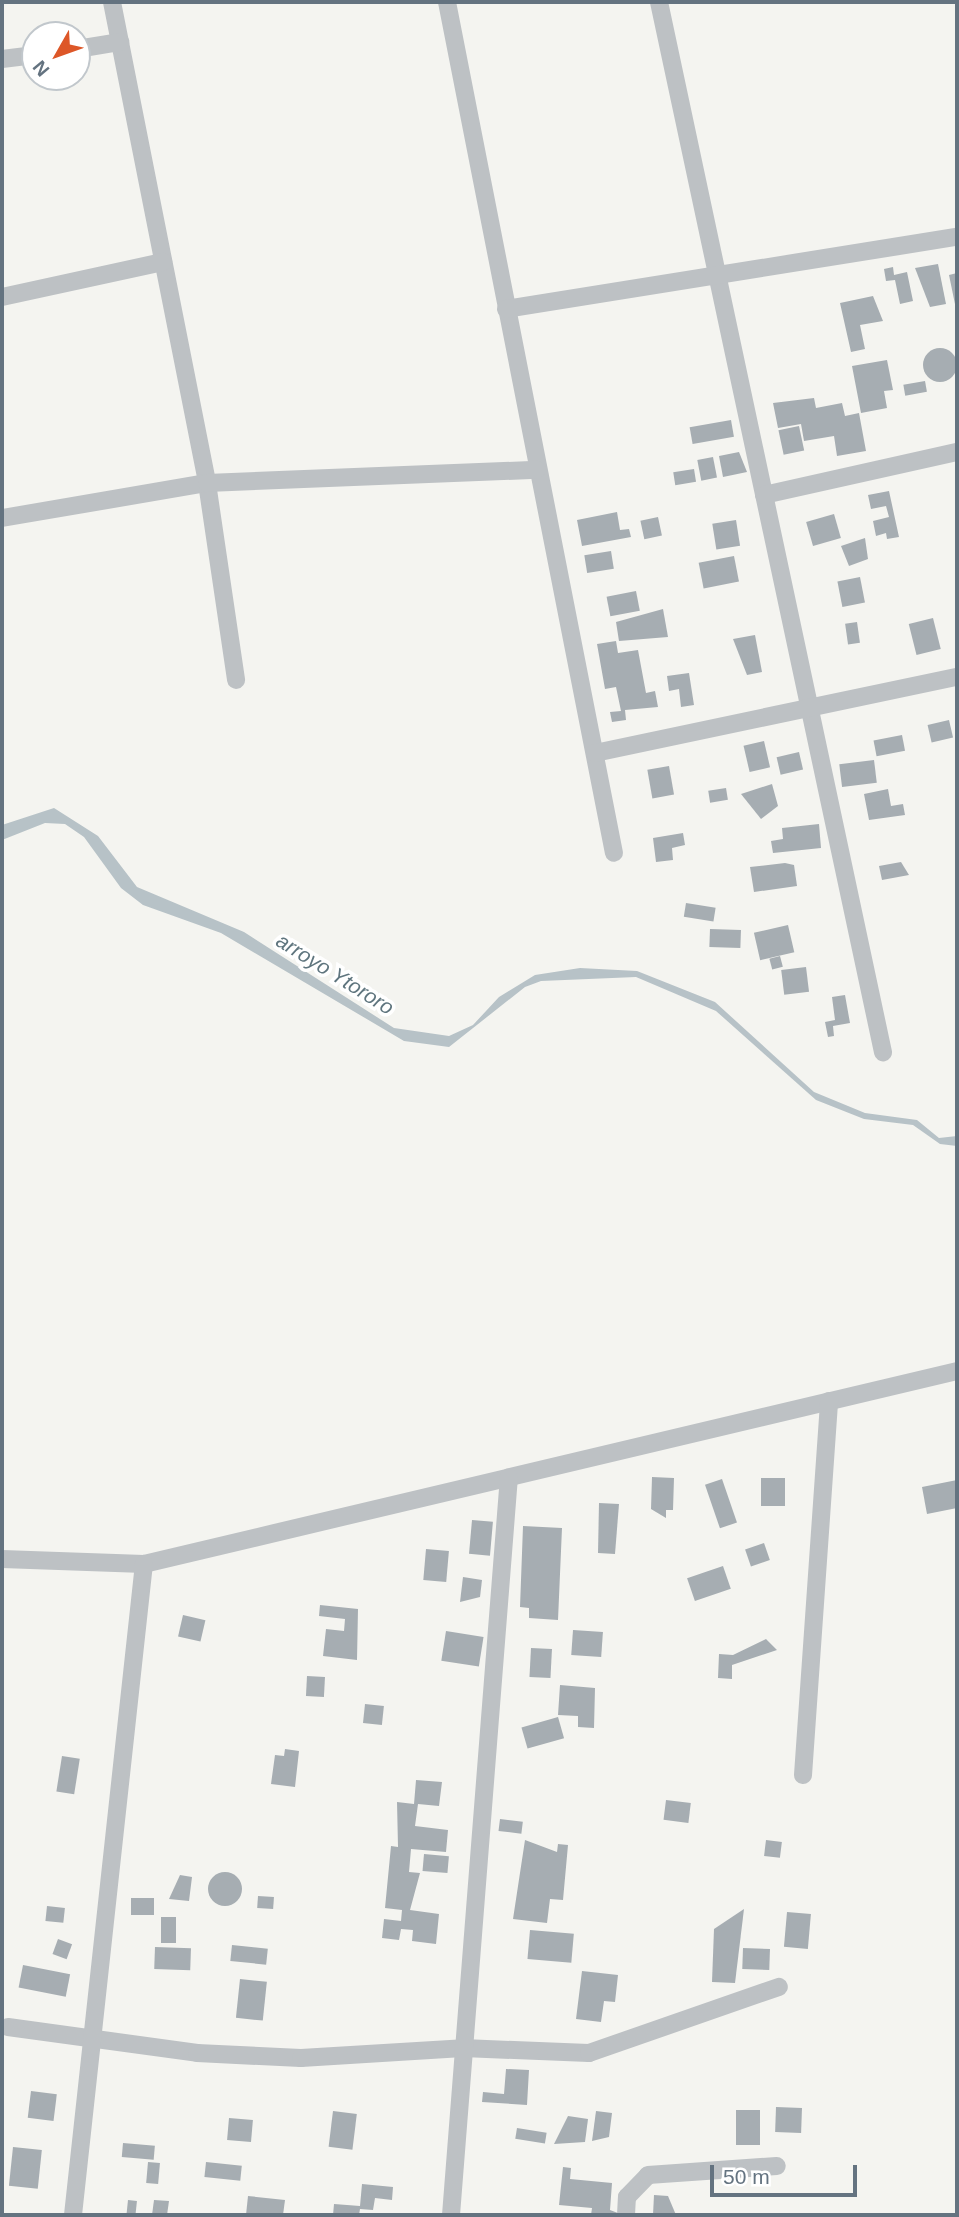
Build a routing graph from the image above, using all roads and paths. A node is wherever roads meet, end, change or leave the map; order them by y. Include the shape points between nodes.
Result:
1 (112, 2) edge
2 (447, 2) edge
3 (659, 2) edge
4 (120, 43) junction
5 (91, 47) edge
6 (21, 57) edge
7 (2, 60) edge
8 (957, 237) edge
9 (163, 262) junction
10 (719, 275) junction
11 (2, 297) edge
12 (506, 309) junction
13 (957, 452) edge
14 (537, 470) junction
15 (207, 483) junction
16 (764, 495) junction
17 (2, 518) edge
18 (957, 677) edge
19 (236, 680) dead end
20 (809, 707) junction
21 (595, 753) junction
22 (614, 853) dead end
23 (883, 1052) dead end
24 (957, 1371) edge
25 (829, 1401) junction
26 (509, 1477) junction
27 (2, 1559) edge
28 (144, 1564) junction
29 (803, 1775) dead end
30 (779, 1987) dead end
31 (8, 2027) dead end
32 (89, 2039) junction
33 (463, 2048) junction
34 (777, 2166) dead end
35 (73, 2215) edge
36 (451, 2215) edge
37 (626, 2215) edge

1 - 4 street
2 - 12 street
3 - 10 street
4 - 5 street
4 - 9 street
6 - 7 street
8 - 10 street
9 - 11 street
9 - 15 street
10 - 12 street
10 - 16 street
12 - 14 street
13 - 16 street
14 - 15 street
14 - 21 street
15 - 17 street
15 - 19 street
16 - 20 street
18 - 20 street
20 - 21 street
20 - 23 street
21 - 22 street
24 - 25 street
25 - 26 street
25 - 29 street
26 - 28 street
26 - 33 street
27 - 28 street
28 - 32 street
30 - 33 street via 609,2050
31 - 32 street
32 - 33 street via 301,2058
32 - 35 street
33 - 36 street
34 - 37 street via 648,2175 627,2197

